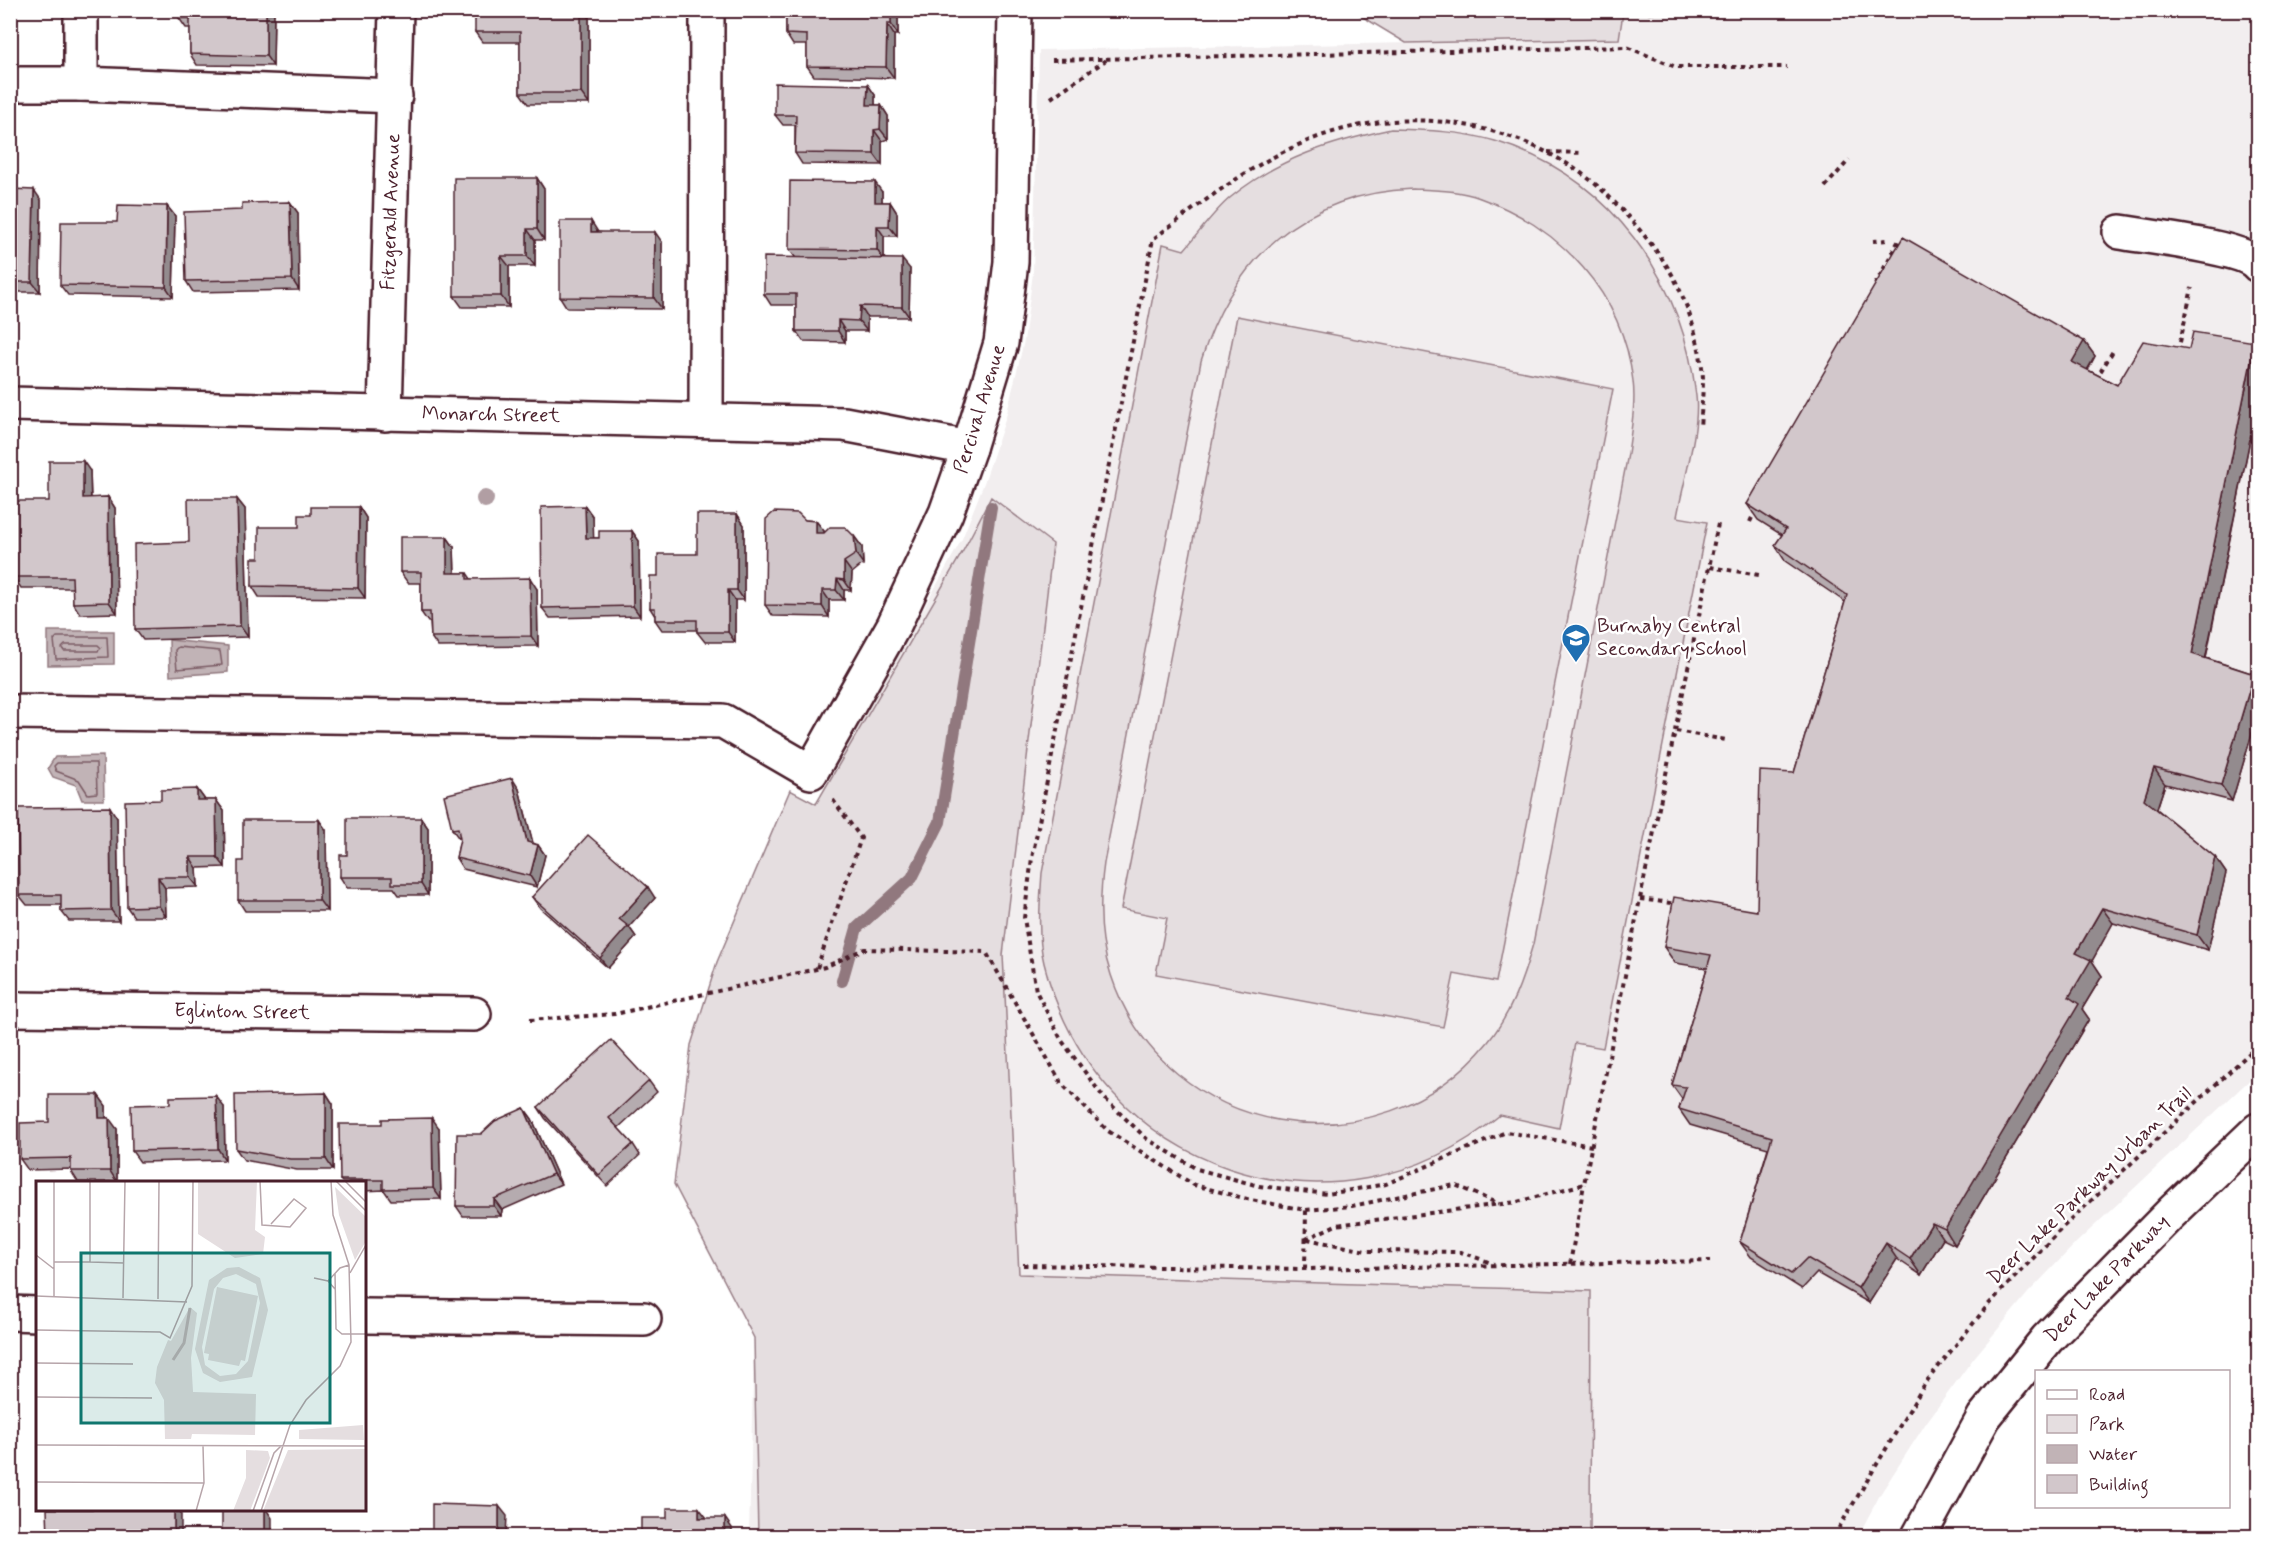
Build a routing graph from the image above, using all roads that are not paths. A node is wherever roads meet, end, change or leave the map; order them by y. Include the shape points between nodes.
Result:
1 (81, 10) edge
2 (396, 10) edge
3 (707, 10) edge
4 (1015, 10) edge
5 (10, 84) edge
6 (81, 84) junction
7 (395, 96) junction
8 (2120, 232) dead end
9 (2257, 259) edge
10 (10, 404) edge
11 (385, 414) junction
12 (706, 420) junction
13 (969, 448) junction
14 (10, 712) edge
15 (10, 1010) edge
16 (474, 1014) dead end
17 (2259, 1130) edge
18 (10, 1313) edge
19 (36, 1314) edge
20 (366, 1316) edge
21 (644, 1319) dead end
22 (1919, 1536) edge

1 - 6 street
2 - 7 street, Fitzgerald Avenue
3 - 12 street
4 - 13 street, Percival Avenue via 1007,305 1001,343
5 - 6 street
6 - 7 street
7 - 11 street, Fitzgerald Avenue
8 - 9 street
10 - 11 street, Monarch Street
11 - 12 street, Monarch Street
12 - 13 street, Monarch Street via 844,424
13 - 14 street, Percival Avenue via 946,513 894,625 811,772 723,721
15 - 16 street, Eglinton Street
17 - 22 street, Deer Lake Parkway via 2047,1339 1984,1417
18 - 19 street
20 - 21 street

